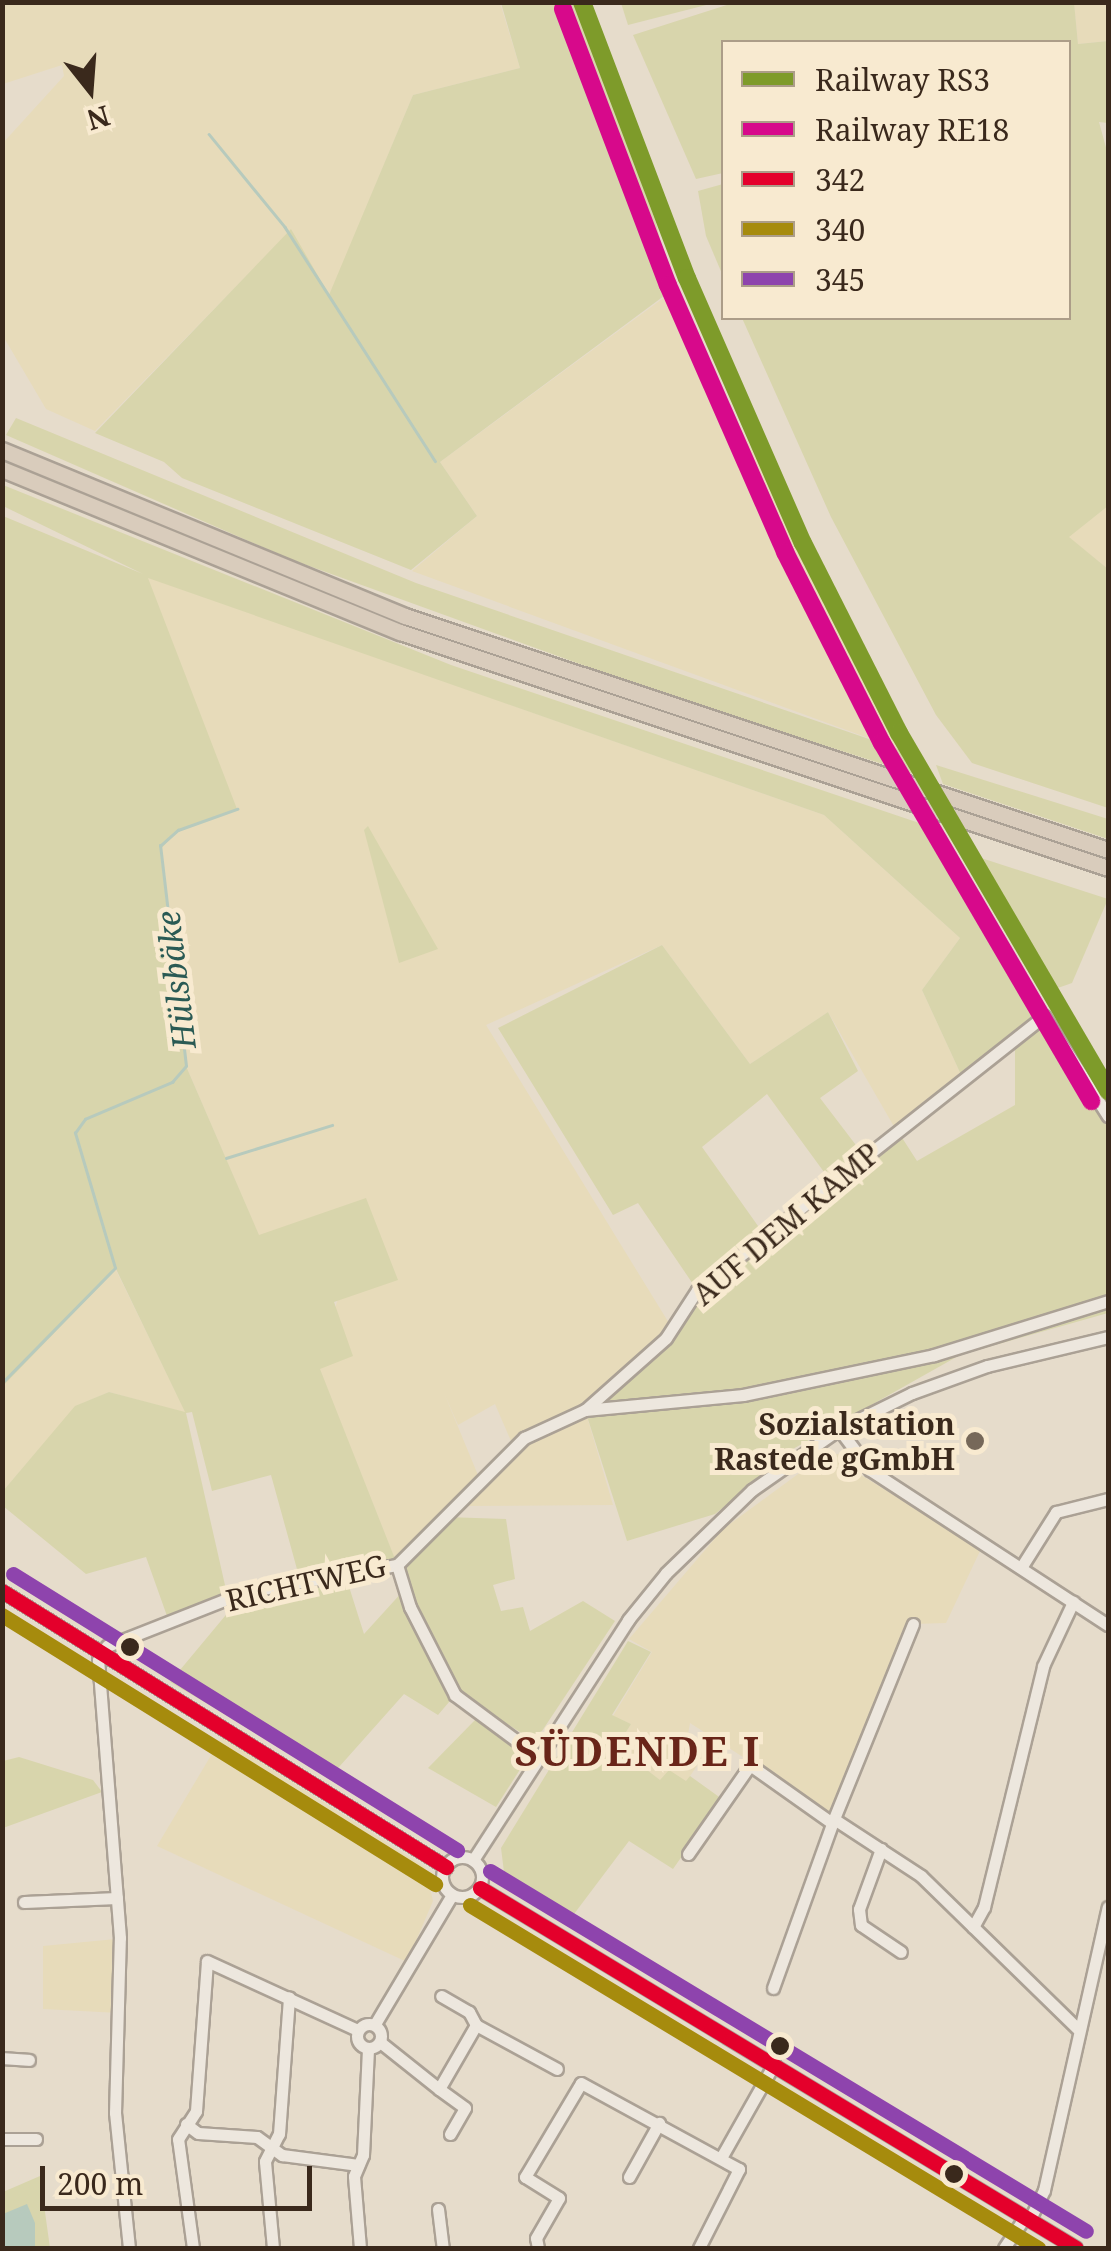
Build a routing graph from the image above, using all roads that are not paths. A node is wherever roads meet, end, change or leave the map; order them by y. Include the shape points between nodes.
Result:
1 (9, 453) edge
2 (2, 468) edge
3 (1004, 826) junction
4 (1108, 850) edge
5 (1108, 868) edge
6 (1108, 1116) edge
7 (1108, 1300) edge
8 (1108, 1337) edge
9 (585, 1410) junction
10 (839, 1429) junction
11 (1108, 1499) edge
12 (397, 1565) junction
13 (1022, 1566) junction
14 (2, 1591) edge
15 (1074, 1602) junction
16 (913, 1624) dead end
17 (1108, 1625) edge
18 (102, 1653) junction
19 (537, 1756) junction
20 (833, 1821) junction
21 (881, 1849) junction
22 (688, 1854) dead end
23 (473, 1860) junction
24 (446, 1867) junction
25 (480, 1888) junction
26 (452, 1895) junction
27 (117, 1898) junction
28 (24, 1902) dead end
29 (1108, 1908) edge
30 (974, 1928) junction
31 (901, 1952) dead end
32 (773, 1988) dead end
33 (441, 1996) dead end
34 (289, 1997) junction
35 (375, 2024) junction
36 (476, 2025) junction
37 (1077, 2028) junction
38 (358, 2030) junction
39 (374, 2045) junction
40 (2, 2058) edge
41 (28, 2060) dead end
42 (774, 2064) junction
43 (558, 2068) dead end
44 (440, 2089) junction
45 (659, 2122) junction
46 (186, 2124) junction
47 (450, 2134) dead end
48 (2, 2139) edge
49 (36, 2139) dead end
50 (270, 2147) junction
51 (722, 2156) junction
52 (358, 2165) junction
53 (629, 2177) dead end
54 (438, 2209) dead end
55 (1027, 2220) junction
56 (129, 2248) edge
57 (193, 2248) edge
58 (273, 2248) edge
59 (360, 2248) edge
60 (443, 2248) edge
61 (538, 2248) edge
62 (699, 2248) edge
63 (1004, 2248) edge
64 (1076, 2248) edge

1 - 3 highway via 406,616
2 - 3 highway via 400,632 876,795
3 - 4 highway
3 - 5 highway
6 - 9 street, AUF DEM KAMP via 1044,1016 697,1290 666,1338
7 - 9 street via 934,1355 742,1395
8 - 10 street via 948,1379
9 - 12 street, RICHTWEG via 524,1438
10 - 13 street via 870,1470
10 - 19 street via 752,1490 666,1573
11 - 13 street via 1056,1512
12 - 18 street, RICHTWEG via 245,1592 112,1641
12 - 19 street via 410,1607 455,1695
13 - 15 street
14 - 18 street
15 - 17 street
15 - 30 street via 1043,1666
16 - 20 street
18 - 24 street
18 - 27 street
19 - 23 street
20 - 21 street
20 - 22 street via 750,1765
20 - 32 street
21 - 30 street via 921,1876
21 - 31 street via 859,1909 861,1925
23 - 24 street via 460,1858
23 - 25 street via 481,1870
24 - 26 street via 443,1882
25 - 26 street via 470,1896
25 - 42 street
26 - 35 street
27 - 28 street
27 - 56 street via 123,2014 115,2113
29 - 37 street
30 - 37 street
33 - 36 street via 469,2012
34 - 38 street
34 - 46 street via 207,1961 196,2111
34 - 50 street via 279,2134
35 - 38 street
35 - 39 street
36 - 43 street
36 - 44 street
37 - 55 street via 1044,2190
38 - 39 street via 358,2042
39 - 44 street
39 - 52 street
40 - 41 street
42 - 51 street
42 - 55 street
44 - 47 street via 465,2108
45 - 51 street
45 - 53 street
45 - 61 street via 581,2082 525,2177 559,2198 536,2238
46 - 50 street via 198,2133 257,2137
46 - 57 street via 178,2139
48 - 49 street
50 - 52 street via 282,2155
50 - 58 street via 264,2161
51 - 62 street via 740,2175
52 - 59 street
54 - 60 street
55 - 63 street
55 - 64 street

